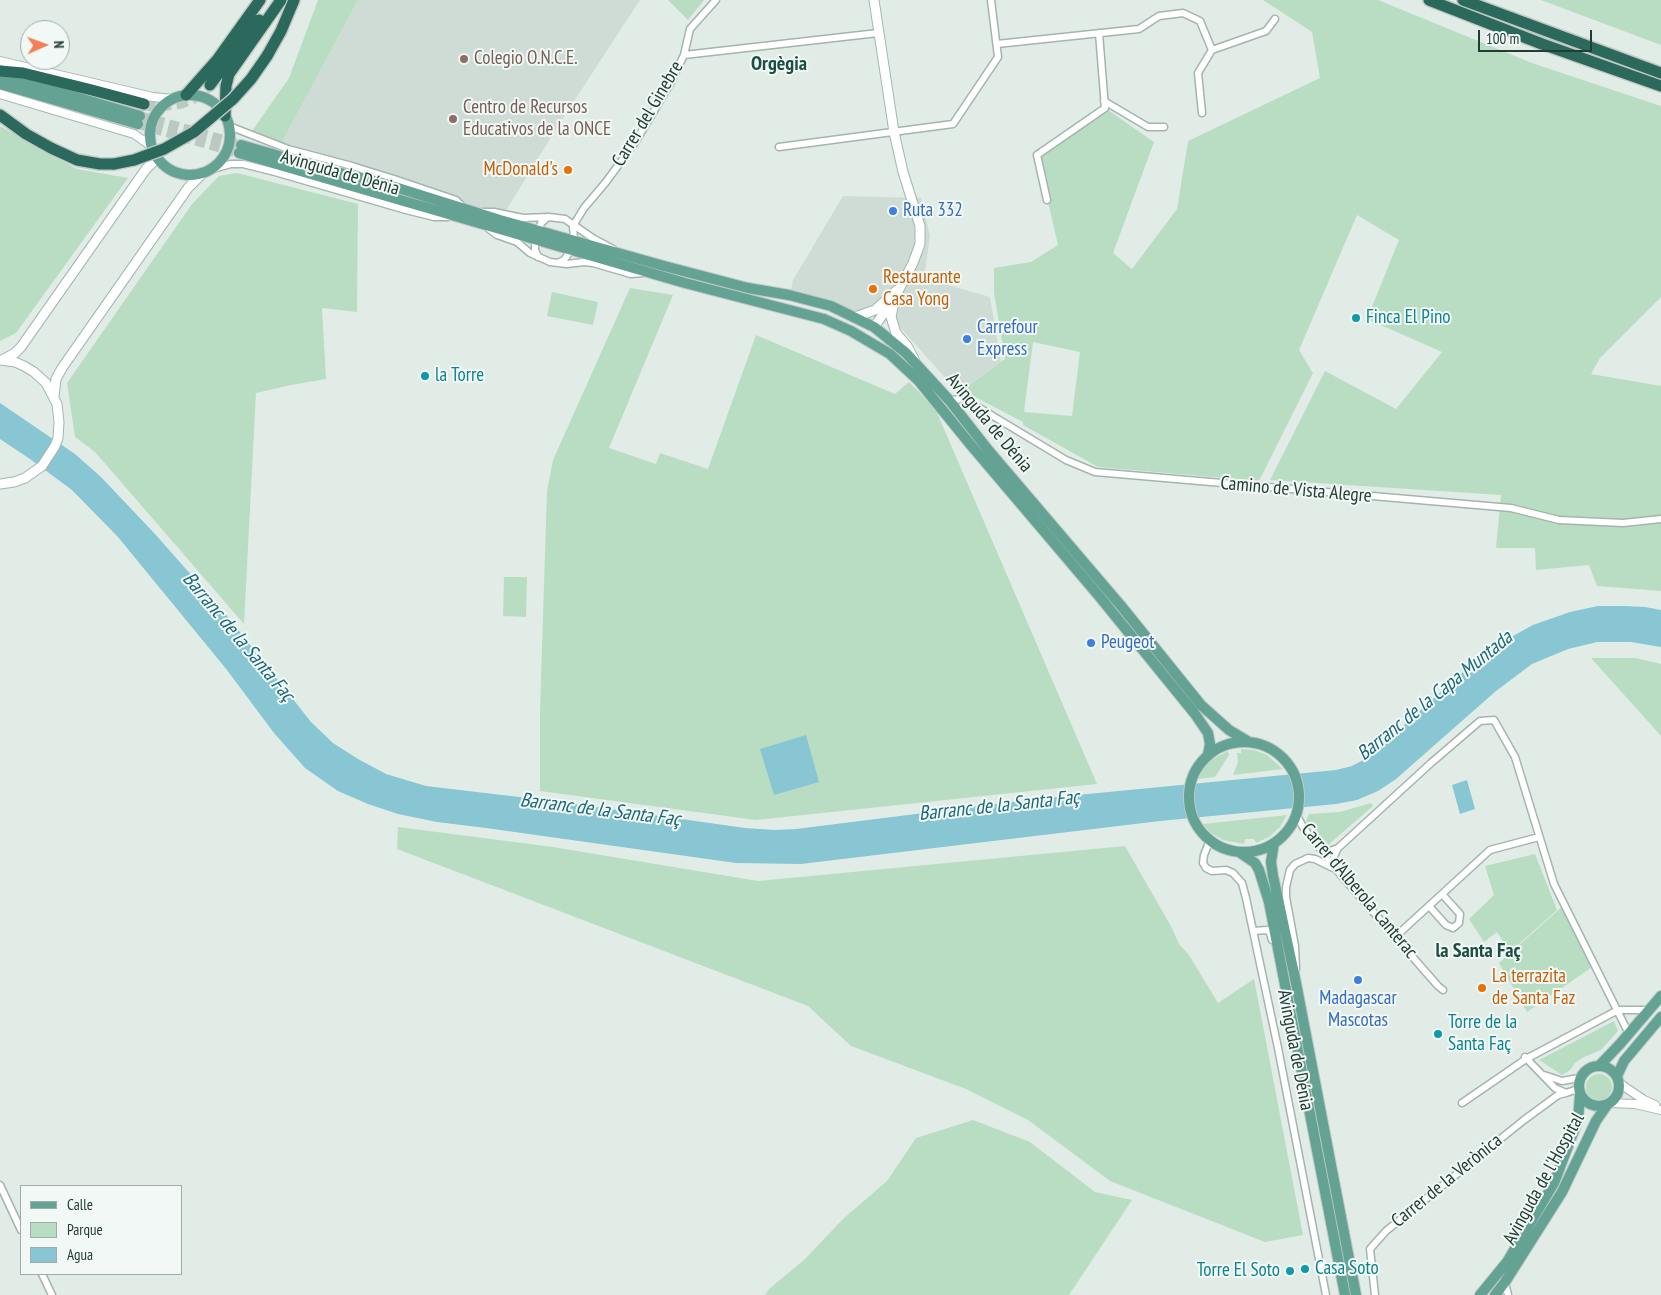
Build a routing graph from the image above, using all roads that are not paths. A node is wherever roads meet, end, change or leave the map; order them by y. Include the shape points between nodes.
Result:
1 (260, 0) edge
2 (273, 0) edge
3 (281, 0) edge
4 (294, 0) edge
5 (716, 0) edge
6 (874, 0) edge
7 (991, 0) edge
8 (1429, 0) edge
9 (1463, 0) edge
10 (1275, 19) dead end
11 (878, 33) junction
12 (1099, 34) junction
13 (997, 44) junction
14 (1212, 50) junction
15 (684, 55) junction
16 (0, 61) edge
17 (0, 72) edge
18 (1661, 73) edge
19 (0, 84) edge
20 (210, 85) tunnel mouth
21 (1661, 86) edge
22 (0, 94) edge
23 (186, 95) junction
24 (173, 99) junction
25 (1104, 100) junction
26 (144, 104) tunnel mouth
27 (1202, 113) dead end
28 (0, 115) edge
29 (227, 121) junction
30 (1164, 127) dead end
31 (894, 132) junction
32 (152, 146) junction
33 (780, 147) dead end
34 (240, 149) tunnel mouth
35 (157, 158) junction
36 (206, 172) junction
37 (1047, 200) dead end
38 (468, 213) junction
39 (549, 217) junction
40 (480, 224) junction
41 (573, 226) junction
42 (537, 235) junction
43 (572, 245) junction
44 (620, 254) junction
45 (539, 258) junction
46 (556, 263) junction
47 (647, 272) junction
48 (900, 286) junction
49 (895, 297) junction
50 (795, 312) junction
51 (855, 317) junction
52 (874, 327) junction
53 (1, 360) edge
54 (916, 362) junction
55 (54, 397) junction
56 (949, 400) junction
57 (0, 484) edge
58 (1661, 520) edge
59 (1249, 742) junction
60 (1208, 755) junction
61 (1296, 812) junction
62 (1539, 837) junction
63 (1211, 841) junction
64 (1274, 842) junction
65 (1338, 848) junction
66 (1321, 849) junction
67 (1239, 852) junction
68 (1337, 870) junction
69 (1442, 894) junction
70 (1270, 902) junction
71 (1429, 906) junction
72 (1263, 929) junction
73 (1253, 931) junction
74 (1395, 937) junction
75 (1283, 967) junction
76 (1295, 978) junction
77 (1443, 990) dead end
78 (1661, 996) edge
79 (1618, 1010) junction
80 (1649, 1010) junction
81 (1661, 1016) edge
82 (1629, 1034) junction
83 (1525, 1058) junction
84 (1600, 1065) junction
85 (1544, 1075) junction
86 (1579, 1078) junction
87 (1618, 1079) junction
88 (1579, 1092) junction
89 (1566, 1093) junction
90 (1462, 1103) dead end
91 (1609, 1104) junction
92 (1661, 1108) edge
93 (0, 1185) edge
94 (20, 1228) edge
95 (42, 1275) edge
96 (1506, 1282) junction
97 (52, 1295) edge
98 (1326, 1295) edge
99 (1345, 1295) edge
100 (1356, 1295) edge
101 (1375, 1295) edge
102 (1480, 1295) edge
103 (1495, 1295) edge
104 (1508, 1295) edge

1 - 23 highway via 217,60
2 - 20 highway
3 - 29 highway via 229,74
4 - 28 highway, bridge via 267,56 233,100 194,132 164,149 114,164 77,160 26,134
5 - 15 street, Carrer del Ginebre via 690,29
6 - 11 main road
7 - 13 street
8 - 21 highway
9 - 18 highway
10 - 14 street via 1266,31
11 - 15 street
11 - 31 main road
12 - 13 street
12 - 14 street via 1138,29 1159,16 1183,13 1200,21
12 - 25 street
13 - 31 street via 998,57 953,124
14 - 27 street via 1198,72
15 - 41 street, Carrer del Ginebre via 636,141
16 - 24 street via 150,97
17 - 19 main road via 139,120
17 - 26 highway via 31,75
22 - 32 street via 134,134
23 - 24 main road
23 - 29 main road via 213,102
24 - 32 main road via 163,106 151,125
25 - 30 street via 1148,127
25 - 37 street via 1105,108 1037,155
29 - 36 main road via 230,140 225,155
29 - 38 street, Avinguda de Dénia via 259,139 456,200
31 - 33 street
31 - 48 main road via 920,226 920,244
32 - 35 main road
34 - 38 main road, Avinguda de Dénia
35 - 36 main road via 177,173
35 - 53 main road via 146,169 21,347
36 - 38 street, Avinguda de Dénia via 231,164 243,164 434,217
36 - 55 main road via 188,188 62,368 56,379
38 - 39 street, Avinguda de Dénia
38 - 40 main road, Avinguda de Dénia
38 - 42 main road, Avinguda de Dénia
39 - 41 street, Avinguda de Dénia via 565,219
39 - 42 street via 541,223
40 - 42 main road, Avinguda de Dénia
40 - 45 street, Avinguda de Dénia via 517,242
41 - 43 street
41 - 44 street, Avinguda de Dénia
42 - 43 main road, Avinguda de Dénia
42 - 45 street via 535,250
43 - 44 main road, Avinguda de Dénia
43 - 46 street via 564,260
43 - 47 main road, Avinguda de Dénia
44 - 51 main road, Avinguda de Dénia via 831,306
45 - 46 street, Avinguda de Dénia
46 - 47 street, Avinguda de Dénia via 584,262 631,274
47 - 50 main road, Avinguda de Dénia
48 - 49 main road
48 - 51 main road via 875,310
49 - 52 main road
49 - 54 main road via 891,310 892,324
50 - 52 main road via 809,309 862,328
50 - 60 main road, Avinguda de Dénia via 824,319 851,331 890,354 918,380 1195,714 1208,733
51 - 52 main road, Avinguda de Dénia
52 - 54 main road, Avinguda de Dénia
53 - 55 main road via 15,362 34,372
54 - 56 main road, Avinguda de Dénia
55 - 57 main road via 59,412 58,438 49,456 25,478
56 - 58 street, Camino de Vista Alegre via 968,401 1066,460 1095,472 1511,508 1559,520 1623,523
56 - 59 main road, Avinguda de Dénia via 1201,705 1229,730
59 - 60 main road via 1234,743
59 - 61 main road via 1276,752 1291,770 1298,794
60 - 63 main road via 1192,779 1190,807 1196,824
61 - 64 main road via 1287,830
61 - 66 street, Carrer d'Alberola Canterac via 1303,827
62 - 65 street via 1514,757 1494,720 1480,721
62 - 69 street via 1490,850
62 - 79 street via 1557,891
63 - 67 main road
63 - 73 street, Avinguda de Dénia via 1203,863 1212,871 1226,870 1238,877
64 - 67 main road via 1261,849
64 - 76 main road, Avinguda de Dénia via 1273,876
65 - 66 street via 1330,851
65 - 68 street via 1334,856
66 - 68 street, Carrer d'Alberola Canterac
67 - 70 main road, Avinguda de Dénia via 1255,863
68 - 74 street, Carrer d'Alberola Canterac
68 - 76 street via 1308,858 1290,870 1286,896 1297,962
69 - 71 street
69 - 71 street via 1460,914 1459,923 1453,928 1446,925
70 - 72 street
70 - 75 main road, Avinguda de Dénia
71 - 74 street
72 - 73 street
72 - 75 street via 1270,932 1275,954
73 - 98 street, Avinguda de Dénia
74 - 77 street, Carrer d'Alberola Canterac
75 - 99 main road, Avinguda de Dénia
76 - 100 main road, Avinguda de Dénia
78 - 80 main road
79 - 80 street
79 - 82 street
79 - 83 street
80 - 82 main road
81 - 87 main road via 1624,1060
82 - 84 main road
83 - 85 street
83 - 90 street
84 - 86 main road via 1588,1068
84 - 87 main road via 1611,1069
85 - 86 street via 1562,1081
85 - 89 street via 1555,1088
86 - 88 main road
87 - 91 main road via 1617,1095
87 - 92 street via 1644,1100
88 - 89 street, Carrer de la Verònica
88 - 91 main road via 1591,1105
88 - 102 main road, Avinguda de l'Hospital via 1578,1120 1554,1183 1507,1262
89 - 101 street, Carrer de la Verònica via 1558,1095 1524,1120 1386,1231 1370,1249
91 - 92 street
91 - 96 main road, Avinguda de l'Hospital via 1596,1121 1562,1192
93 - 94 street
95 - 97 street
96 - 103 main road, Avinguda de l'Hospital
96 - 104 street

